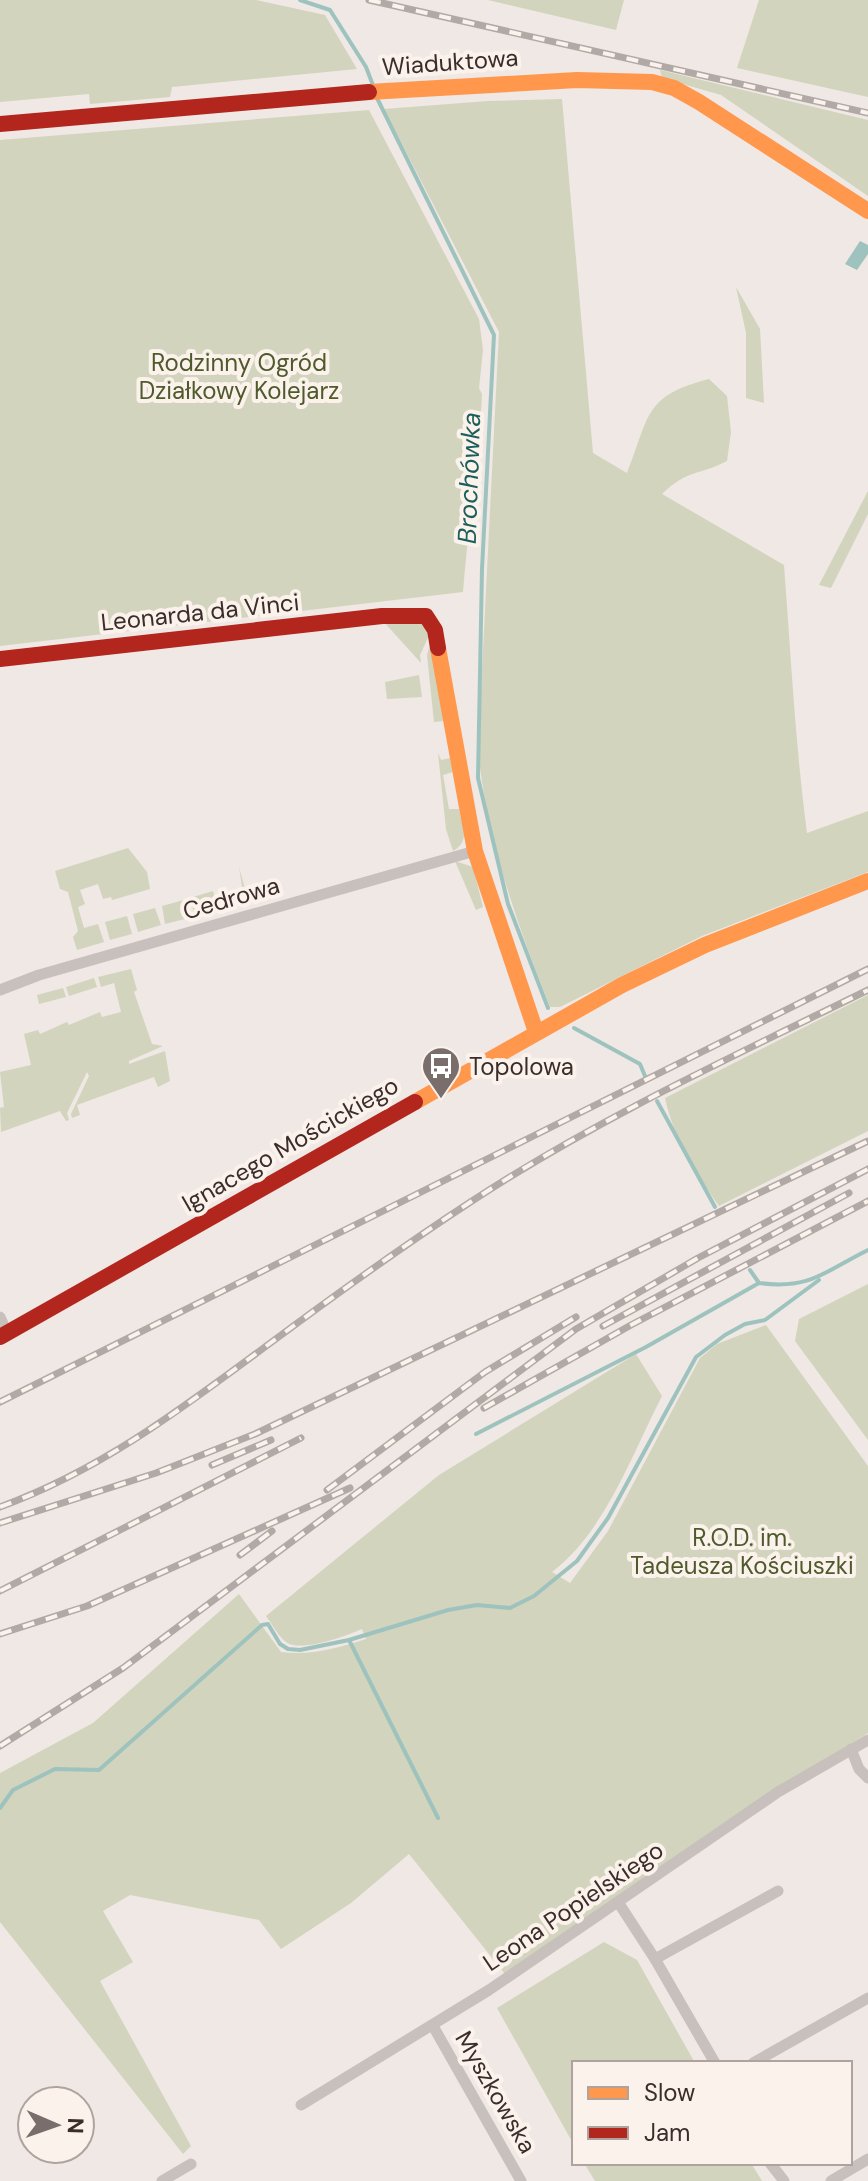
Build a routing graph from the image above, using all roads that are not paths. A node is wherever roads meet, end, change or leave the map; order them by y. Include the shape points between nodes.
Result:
1 (0, 124) edge
2 (868, 211) edge
3 (0, 659) edge
4 (475, 851) junction
5 (868, 881) edge
6 (0, 990) edge
7 (536, 1032) junction
8 (2, 1329) edge
9 (868, 1740) edge
10 (851, 1749) junction
11 (868, 1778) edge
12 (778, 1891) dead end
13 (618, 1902) junction
14 (655, 1959) junction
15 (868, 1998) edge
16 (433, 2026) junction
17 (714, 2061) edge
18 (757, 2061) edge
19 (301, 2105) dead end
20 (868, 2159) edge
21 (191, 2164) dead end
22 (772, 2165) edge
23 (162, 2181) edge
24 (521, 2181) edge
25 (784, 2181) edge
26 (831, 2181) edge

1 - 2 street, Wiaduktowa via 374,91 577,80 652,82 699,102
3 - 4 street, Leonarda da Vinci via 406,613 426,616 435,630
4 - 6 street, Cedrowa
4 - 7 street
5 - 7 street, Ignacego Mościckiego via 705,945
7 - 8 street, Ignacego Mościckiego
9 - 10 street, Leona Popielskiego
10 - 11 street
10 - 13 street, Leona Popielskiego via 778,1792
12 - 14 street
13 - 14 street
13 - 16 street, Leona Popielskiego
14 - 17 street
15 - 18 street
16 - 19 street, Leona Popielskiego
16 - 24 street, Myszkowska
20 - 26 street
21 - 23 street
22 - 25 street

